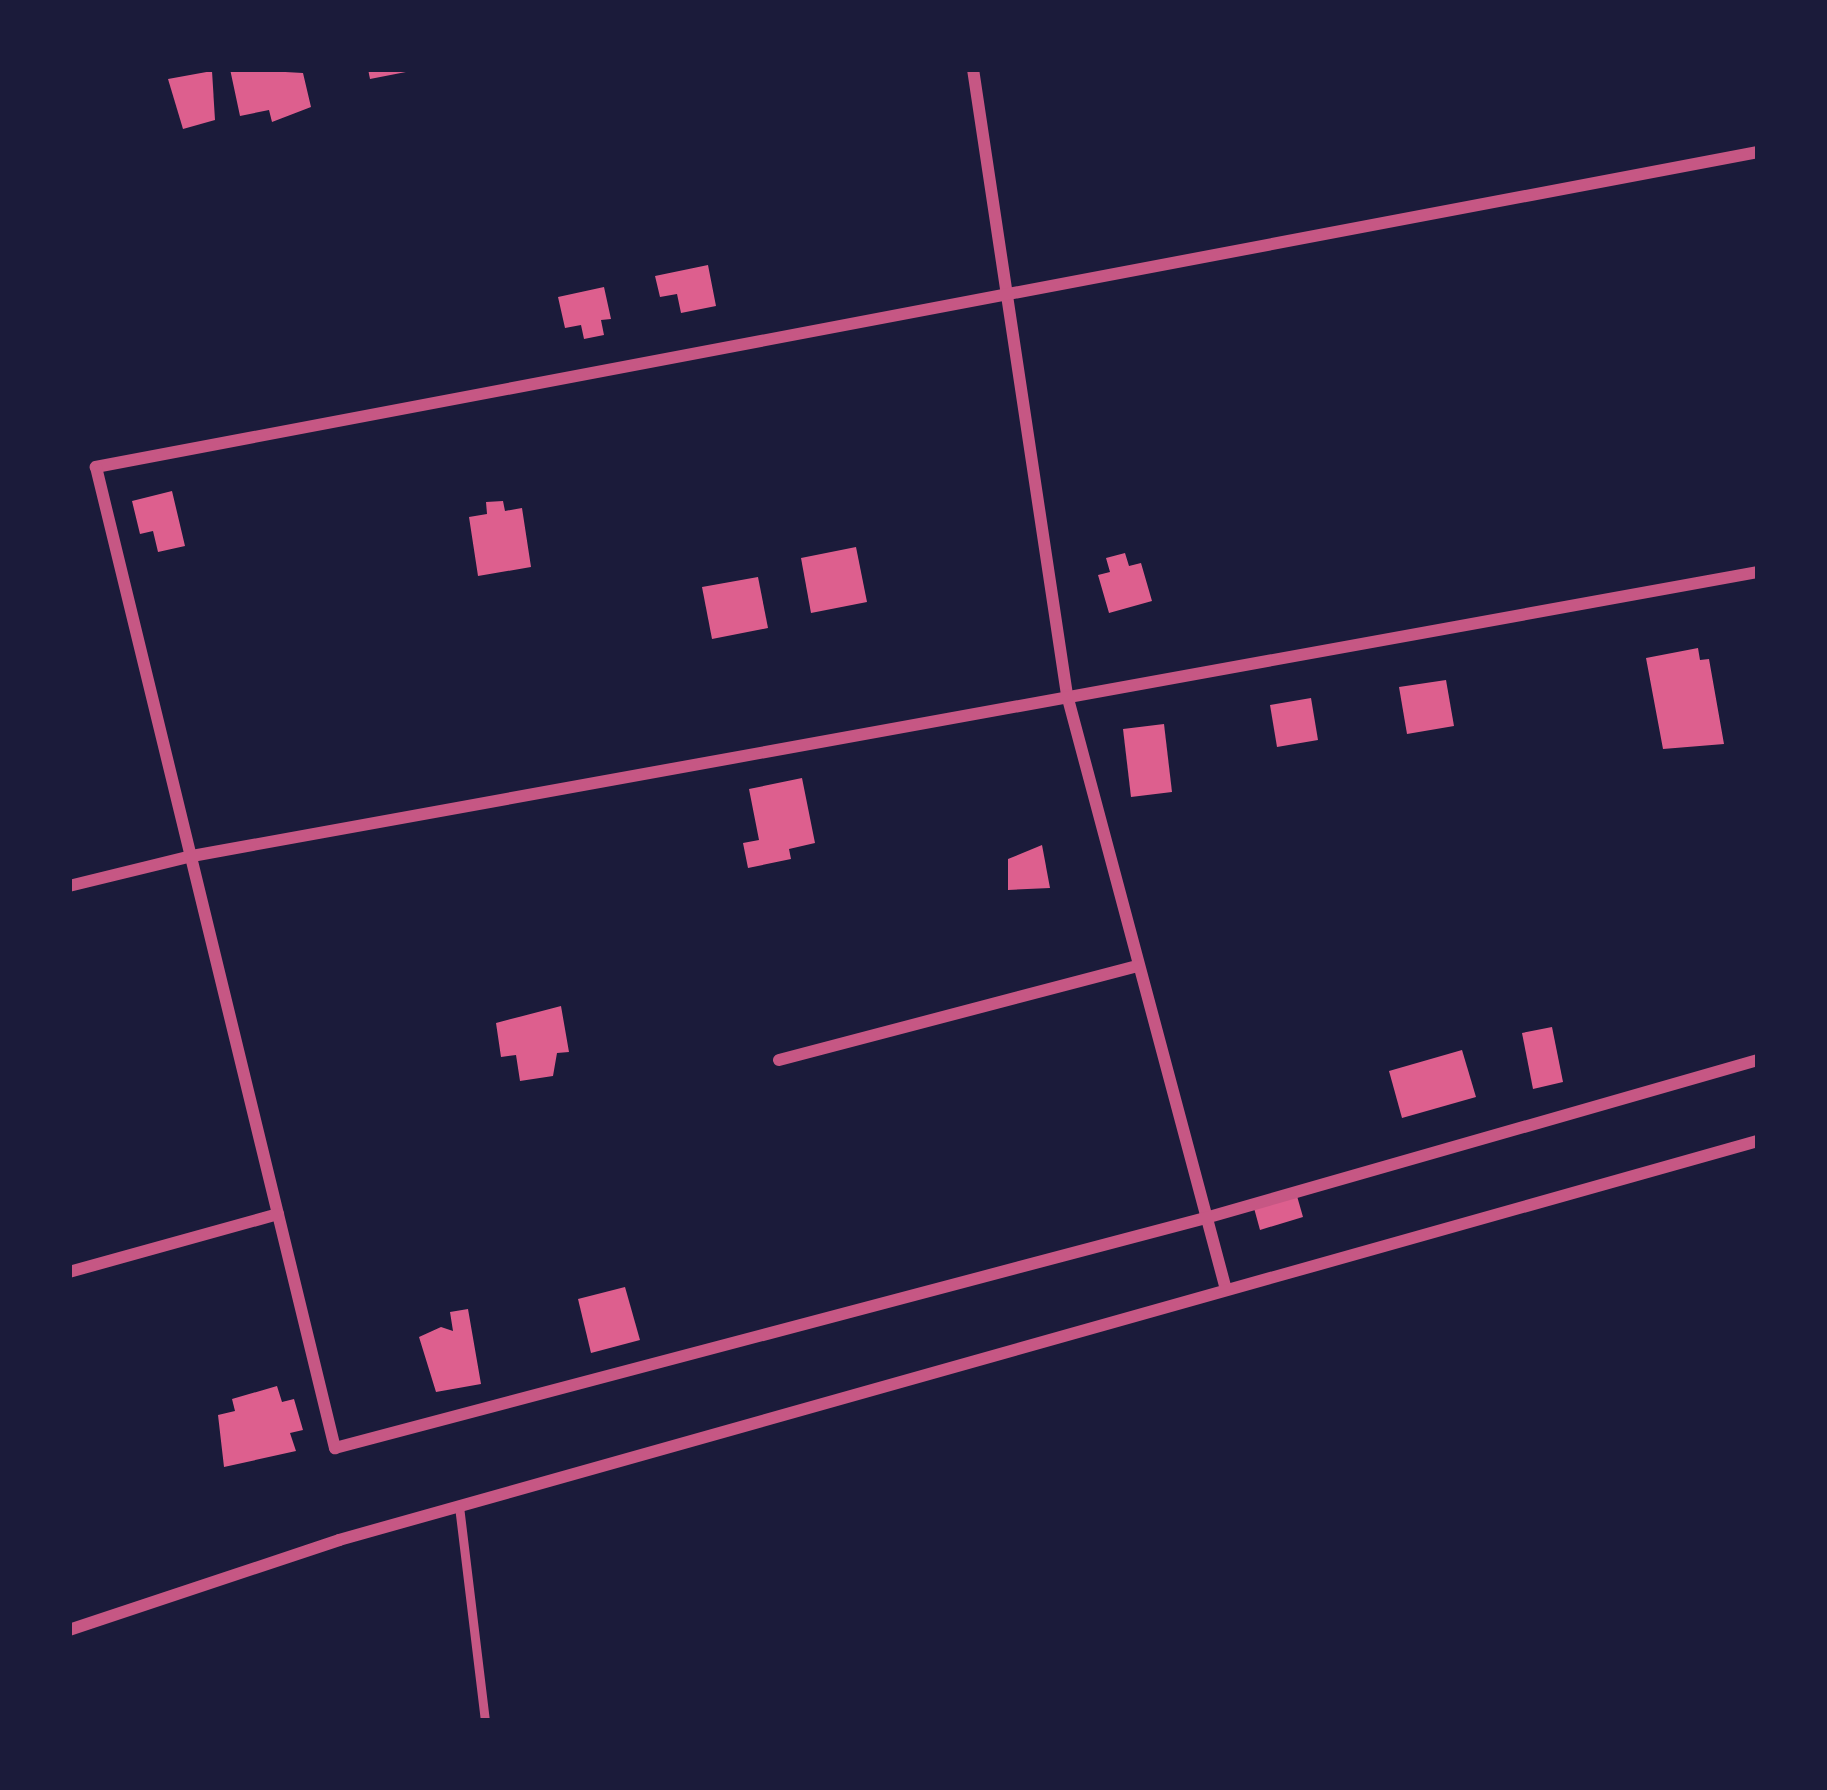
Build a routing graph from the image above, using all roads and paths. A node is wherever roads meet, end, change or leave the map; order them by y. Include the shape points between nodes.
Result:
1 (973, 69) edge
2 (1758, 152) edge
3 (1006, 295) junction
4 (1758, 572) edge
5 (1067, 695) junction
6 (192, 856) junction
7 (69, 886) edge
8 (1137, 966) junction
9 (779, 1060) dead end
10 (1758, 1060) edge
11 (1758, 1141) edge
12 (278, 1214) junction
13 (1202, 1219) junction
14 (69, 1272) edge
15 (1225, 1286) junction
16 (459, 1506) junction
17 (69, 1630) edge
18 (484, 1721) edge

1 - 3 street
2 - 3 street
3 - 5 street
3 - 6 street via 96,467
4 - 5 street
5 - 6 street
5 - 8 street
6 - 7 street
6 - 12 street
8 - 9 street
8 - 13 street
10 - 13 street
11 - 15 street
12 - 13 street via 335,1448
12 - 14 street
13 - 15 street
15 - 16 street
16 - 17 street
16 - 18 lane

